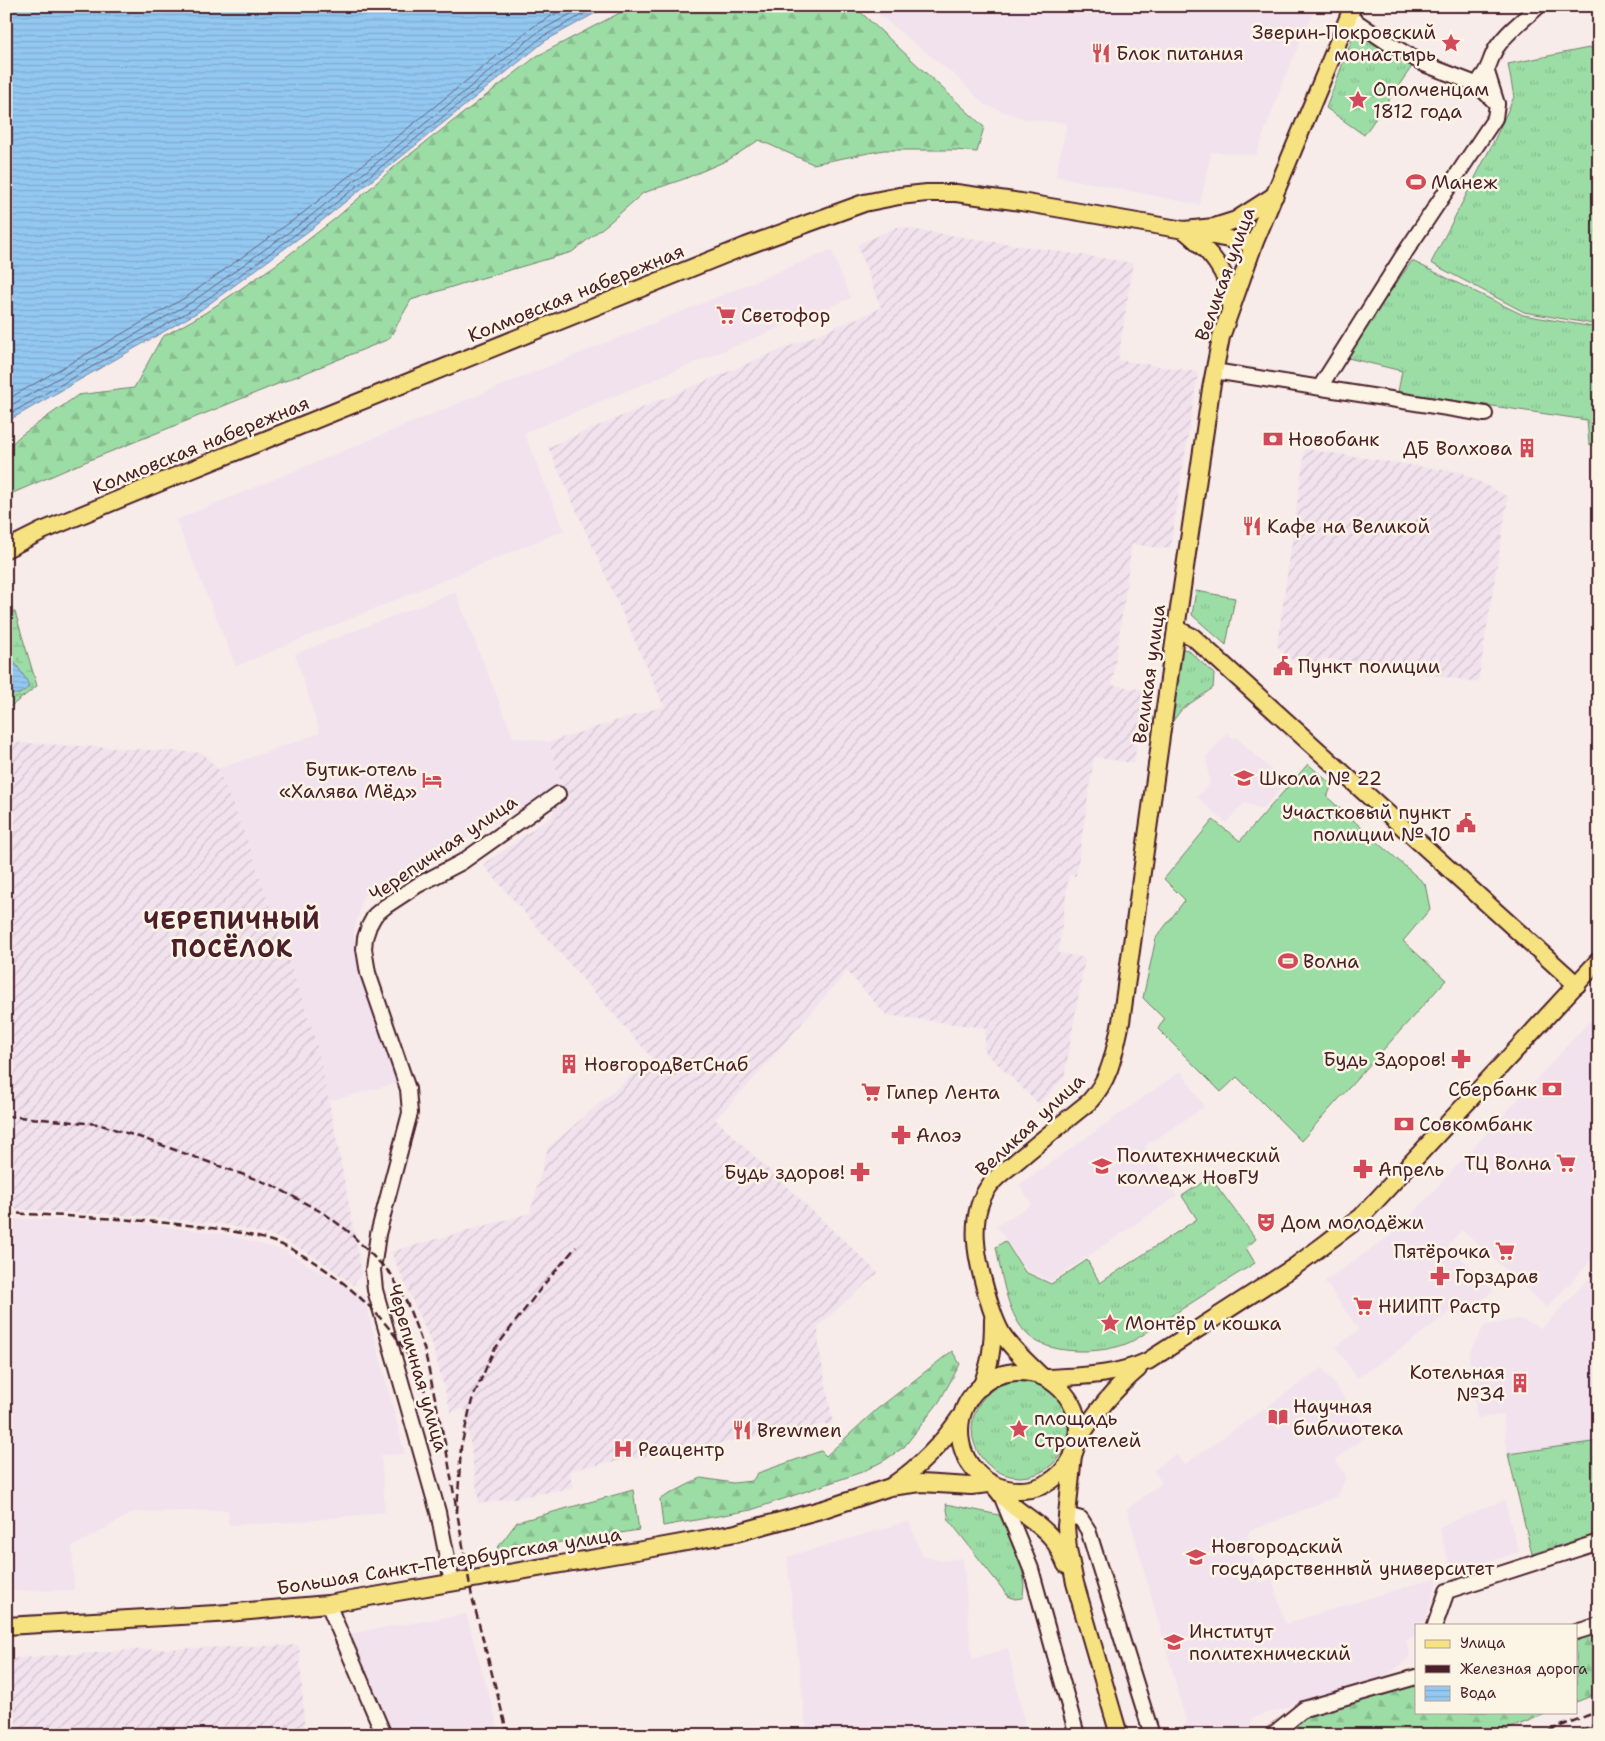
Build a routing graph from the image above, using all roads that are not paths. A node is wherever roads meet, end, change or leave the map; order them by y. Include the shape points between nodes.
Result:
1 (1539, 6) edge
2 (1350, 11) edge
3 (1487, 72) junction
4 (1476, 84) junction
5 (1496, 111) junction
6 (1275, 195) junction
7 (1184, 230) junction
8 (1254, 244) junction
9 (1228, 313) junction
10 (1214, 371) junction
11 (1320, 387) junction
12 (1485, 414) dead end
13 (6, 549) edge
14 (1176, 629) junction
15 (558, 794) dead end
16 (1599, 960) edge
17 (1577, 985) junction
18 (993, 1315) junction
19 (1148, 1361) junction
20 (1043, 1377) junction
21 (981, 1387) junction
22 (963, 1413) junction
23 (1074, 1449) junction
24 (890, 1488) junction
25 (995, 1488) junction
26 (1067, 1515) junction
27 (1599, 1542) edge
28 (452, 1583) junction
29 (1075, 1583) junction
30 (328, 1604) junction
31 (1435, 1624) edge
32 (1599, 1625) edge
33 (6, 1626) edge
34 (1578, 1631) edge
35 (1415, 1677) edge
36 (384, 1735) edge
37 (1077, 1735) edge
38 (1120, 1735) edge
39 (1152, 1735) edge
40 (1272, 1735) edge

1 - 3 street via 1496,48
2 - 4 street via 1388,43 1424,64
2 - 6 main road, Великая улица
3 - 4 street
3 - 5 street
4 - 5 street
5 - 11 street
6 - 7 main road via 1244,216 1227,223
6 - 8 main road, Великая улица
7 - 8 main road
7 - 9 main road via 1209,252 1225,277 1230,297
7 - 13 main road, Колмовская набережная via 956,193 918,194 864,203 746,246 542,328 148,487
8 - 9 main road, Великая улица
9 - 10 main road, Великая улица
10 - 11 street
10 - 14 main road, Великая улица
11 - 12 street
14 - 17 main road via 1193,637
14 - 18 main road, Великая улица via 1121,1022 1113,1057 1106,1080 1089,1102 994,1181 981,1200 976,1223 976,1249
15 - 28 street, Черепичная улица via 462,862 386,906 375,915 364,938 368,973 408,1089 410,1113 378,1234 372,1270 438,1512
16 - 17 main road
17 - 19 main road via 1361,1217 1294,1267
18 - 20 main road via 1015,1351
18 - 21 main road via 991,1354
19 - 20 main road via 1105,1374
19 - 23 main road via 1110,1395
20 - 21 main road via 1014,1372 992,1378
20 - 23 main road via 1064,1391 1073,1407 1077,1424
21 - 22 main road
22 - 24 main road, Большая Санкт-Петербургская улица via 932,1454
22 - 25 main road via 959,1433 964,1455
23 - 25 main road via 1057,1474 1039,1485 1017,1490
23 - 26 main road
24 - 25 main road, Большая Санкт-Петербургская улица via 921,1484
24 - 28 main road, Большая Санкт-Петербургская улица via 736,1533
25 - 29 main road via 1017,1511 1052,1538
25 - 37 street via 1031,1569
26 - 29 main road via 1066,1537
26 - 39 street via 1081,1519 1088,1530
27 - 31 street via 1447,1591
28 - 30 main road, Большая Санкт-Петербургская улица
29 - 38 main road
30 - 33 main road, Большая Санкт-Петербургская улица
30 - 36 street
32 - 34 street
35 - 40 street via 1304,1709

